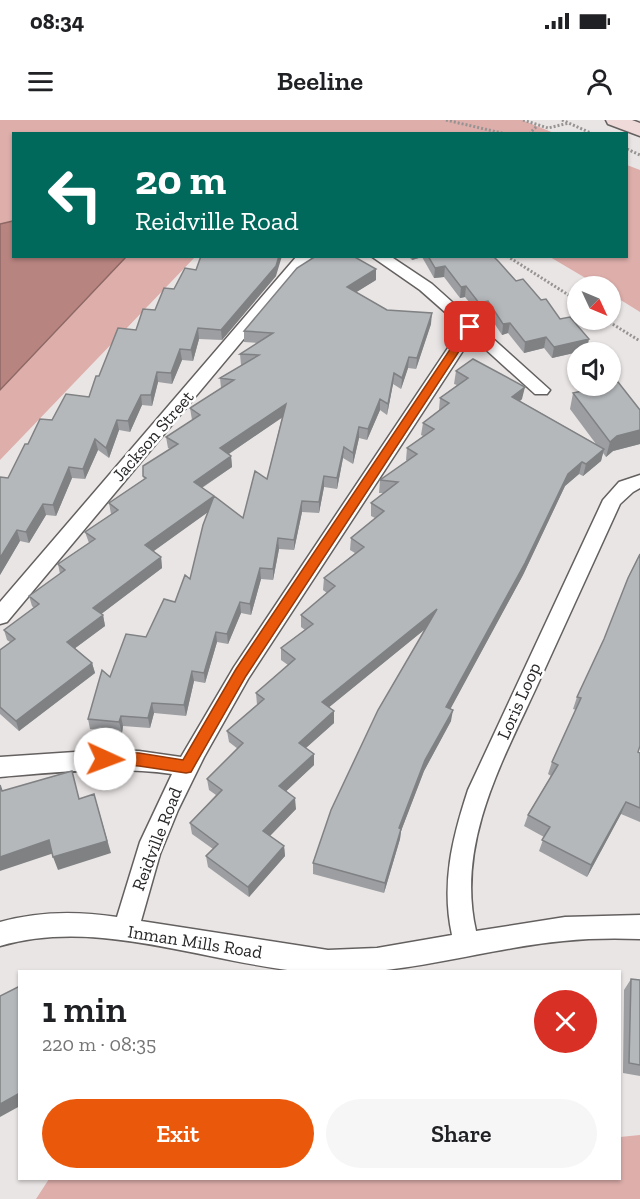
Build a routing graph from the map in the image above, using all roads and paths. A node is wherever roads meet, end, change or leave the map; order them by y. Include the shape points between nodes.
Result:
1 (446, 120) edge
2 (523, 120) edge
3 (562, 120) edge
4 (615, 120) edge
5 (569, 123) junction
6 (537, 126) junction
7 (640, 130) edge
8 (497, 132) edge
9 (531, 132) edge
10 (589, 132) edge
11 (304, 258) edge
12 (381, 258) edge
13 (510, 258) edge
14 (567, 294) edge
15 (470, 327) junction
16 (621, 329) edge
17 (640, 341) edge
18 (541, 390) dead end
19 (640, 481) edge
20 (0, 616) edge
21 (0, 767) edge
22 (186, 767) junction
23 (640, 927) edge
24 (126, 930) junction
25 (0, 934) edge
26 (467, 945) junction

1 - 8 path
2 - 6 path
3 - 5 path
4 - 7 main road
5 - 6 path via 548,128
5 - 10 path
6 - 9 path
11 - 20 street, Jackson Street
12 - 15 street via 426,287
13 - 14 path
15 - 18 street
15 - 22 street, Reidville Road via 241,673
16 - 17 path
19 - 26 street, Loris Loop via 612,500 479,790 463,839 458,880
21 - 22 street via 105,759
22 - 24 street, Reidville Road via 156,832
23 - 26 street, Inman Mills Road via 604,924 562,928
24 - 25 street, Inman Mills Road via 60,922 21,926
24 - 26 street, Inman Mills Road via 297,959 338,962 378,960

